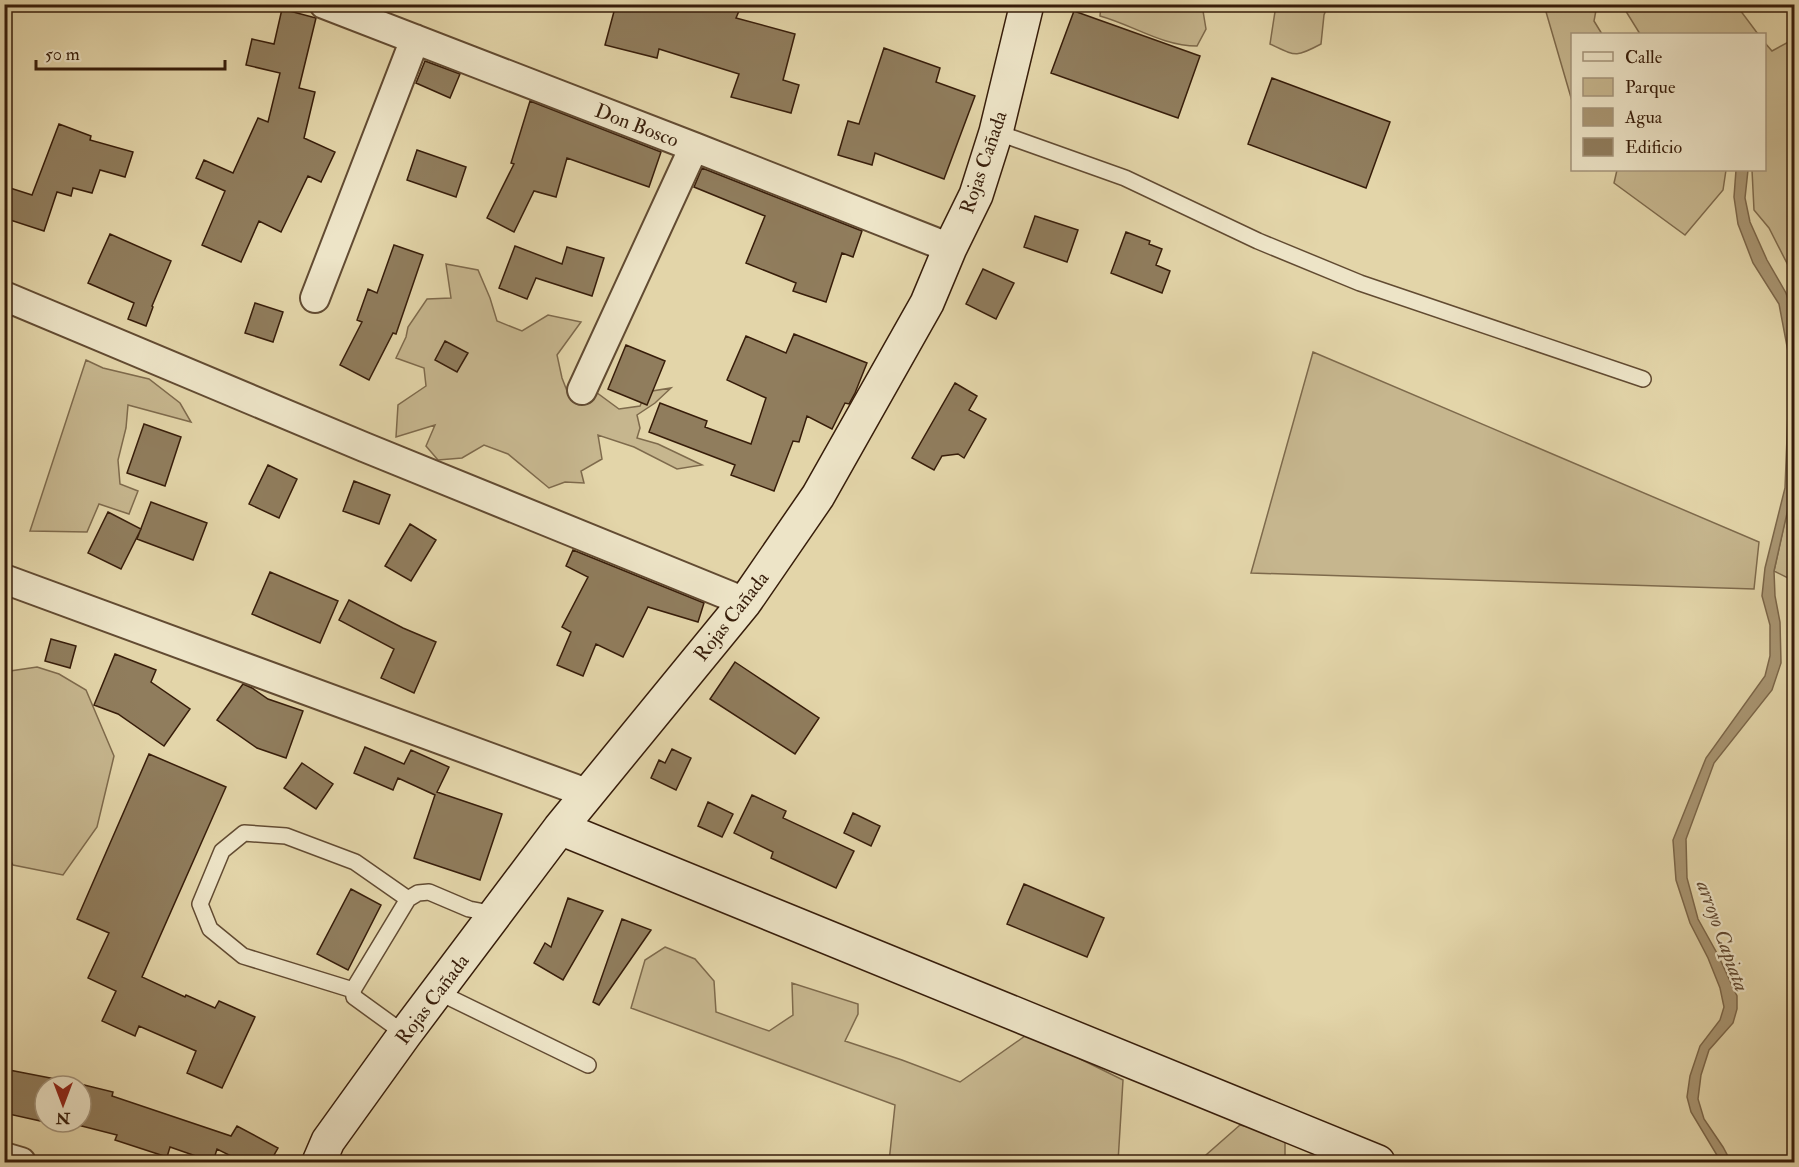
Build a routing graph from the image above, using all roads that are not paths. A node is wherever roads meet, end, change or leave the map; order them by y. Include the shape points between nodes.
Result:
1 (324, 4) edge
2 (1027, 4) edge
3 (353, 10) edge
4 (415, 39) junction
5 (996, 132) junction
6 (694, 147) junction
7 (950, 248) junction
8 (4, 296) edge
9 (315, 298) dead end
10 (1643, 379) dead end
11 (582, 390) dead end
12 (4, 579) edge
13 (745, 602) junction
14 (588, 794) junction
15 (560, 828) junction
16 (408, 898) junction
17 (495, 914) junction
18 (353, 990) junction
19 (438, 992) junction
20 (405, 1034) junction
21 (588, 1065) dead end
22 (4, 1157) edge
23 (21, 1162) edge
24 (319, 1162) edge
25 (1378, 1162) edge

1 - 3 street, Don Bosco
2 - 5 main road, Rojas Cañada
3 - 4 street, Don Bosco
4 - 6 street, Don Bosco
4 - 9 street
5 - 7 main road, Rojas Cañada via 976,195
5 - 10 lane via 1125,178 1258,241 1360,283
6 - 7 street, Don Bosco
6 - 11 street
7 - 13 main road, Rojas Cañada via 927,303 818,496
8 - 13 street
12 - 14 street
13 - 14 main road, Rojas Cañada
14 - 15 main road, Rojas Cañada
15 - 17 main road, Rojas Cañada
15 - 25 main road
16 - 17 lane via 429,892 469,909
16 - 18 lane
16 - 18 lane via 355,862 286,836 244,833 222,851 200,904 210,929 243,956
17 - 19 main road, Rojas Cañada
18 - 20 lane via 354,997
19 - 20 main road, Rojas Cañada
19 - 21 lane
20 - 24 main road, Rojas Cañada via 328,1141
22 - 23 street

